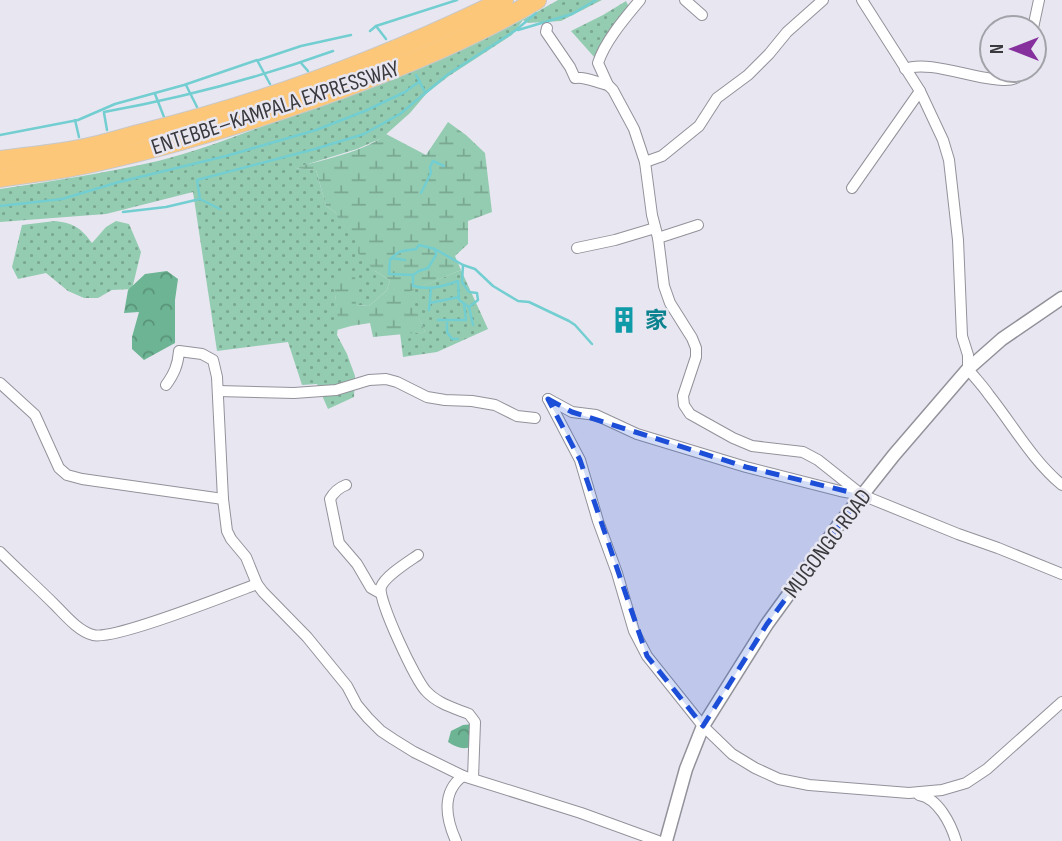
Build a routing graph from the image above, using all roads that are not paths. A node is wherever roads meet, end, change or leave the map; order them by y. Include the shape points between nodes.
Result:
1 (504, 0) edge
2 (537, 0) edge
3 (640, 0) edge
4 (685, 0) edge
5 (823, 0) edge
6 (862, 0) edge
7 (702, 15) dead end
8 (547, 29) dead end
9 (905, 69) junction
10 (978, 77) edge
11 (608, 85) junction
12 (920, 91) junction
13 (0, 160) edge
14 (645, 162) junction
15 (0, 177) edge
16 (852, 188) dead end
17 (698, 225) dead end
18 (657, 233) junction
19 (578, 248) dead end
20 (1062, 298) edge
21 (968, 369) junction
22 (0, 383) edge
23 (166, 385) dead end
24 (218, 391) junction
25 (535, 418) dead end
26 (346, 485) dead end
27 (1062, 485) edge
28 (862, 495) junction
29 (223, 499) junction
30 (0, 552) edge
31 (418, 555) dead end
32 (1062, 574) edge
33 (257, 584) junction
34 (380, 593) junction
35 (1062, 702) edge
36 (703, 726) junction
37 (468, 777) junction
38 (909, 793) junction
39 (456, 841) edge
40 (659, 841) edge
41 (666, 841) edge
42 (956, 841) edge

1 - 13 highway, ENTEBBE–KAMPALA EXPRESSWAY via 343,71 278,94 83,148
2 - 15 highway, ENTEBBE–KAMPALA EXPRESSWAY via 416,60 214,133 66,168
3 - 11 street via 601,55 598,63
4 - 7 street
5 - 14 street via 748,75 717,98 699,126 662,156
6 - 9 street
8 - 11 street via 575,78
9 - 10 street via 928,66
9 - 12 street
11 - 14 street via 634,129
12 - 16 street
12 - 21 street via 949,160
14 - 18 street
17 - 18 street
18 - 19 street
18 - 28 street via 664,286 696,348 683,396 690,414 752,446 803,452
20 - 21 street, MUGONGO ROAD
21 - 27 street
21 - 28 street, MUGONGO ROAD
22 - 29 street via 35,415 52,457 67,475
23 - 24 street via 174,374 179,351 212,360
24 - 25 street via 336,390 386,379 427,397 495,405 517,416
24 - 29 street
26 - 34 street via 330,499 339,543 371,588
28 - 32 street
28 - 36 street, MUGONGO ROAD via 767,624
28 - 36 street via 637,434 548,399 580,460 634,631 647,656
29 - 33 street via 227,531 246,557
30 - 33 street via 66,616 94,636 162,619
31 - 34 street via 386,579
33 - 37 street via 307,637 381,731
34 - 37 street via 418,681 440,703 470,714 475,722 475,752
35 - 38 street via 966,783
36 - 38 street via 732,754 779,779
36 - 41 street, MUGONGO ROAD
37 - 39 street via 453,786 447,803
37 - 40 street
38 - 42 street via 926,796 937,806

